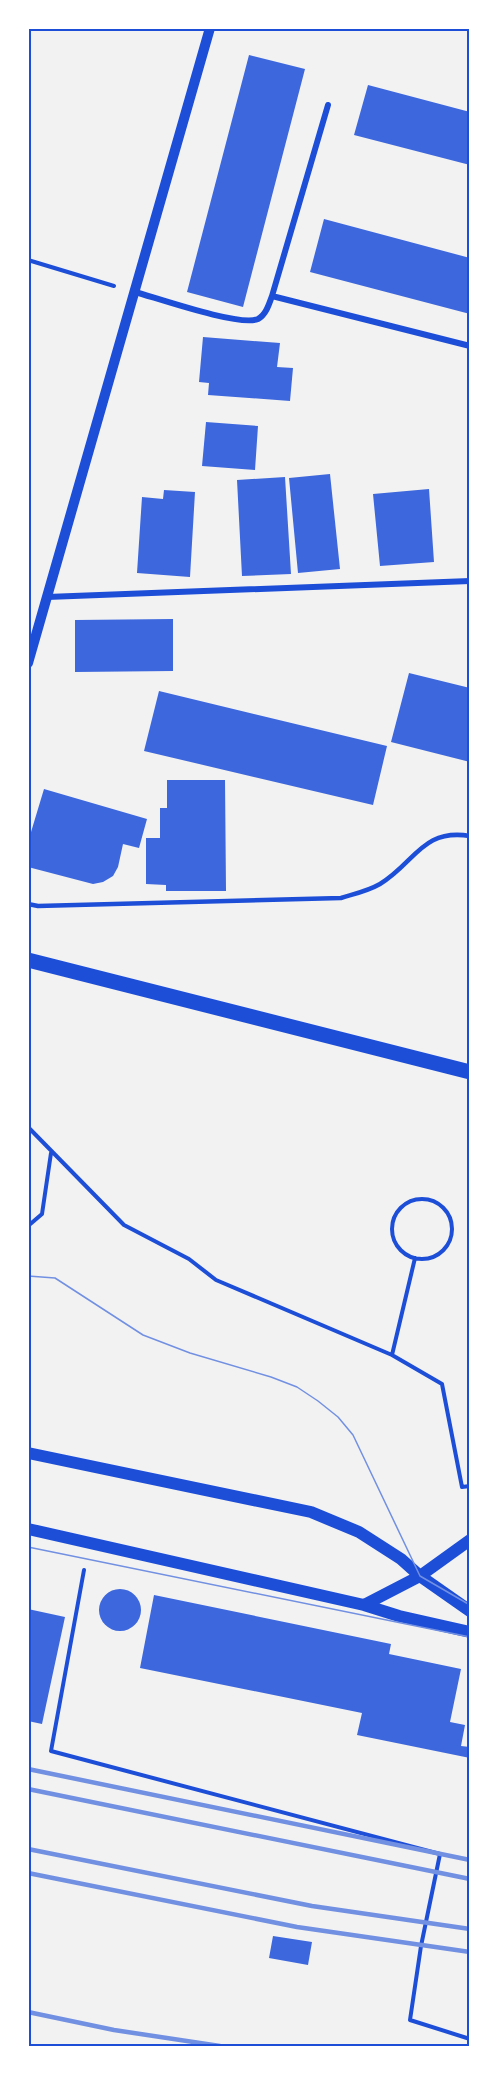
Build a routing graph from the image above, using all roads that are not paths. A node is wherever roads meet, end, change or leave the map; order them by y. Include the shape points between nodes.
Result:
1 (210, 28) edge
2 (328, 105) dead end
3 (135, 292) junction
4 (272, 296) junction
5 (470, 346) edge
6 (470, 581) edge
7 (47, 597) junction
8 (28, 663) edge
9 (470, 836) edge
10 (28, 904) edge
11 (28, 960) edge
12 (470, 1072) edge
13 (28, 1453) edge
14 (28, 1529) edge
15 (470, 1540) edge
16 (420, 1576) junction
17 (364, 1605) junction
18 (470, 1611) edge
19 (470, 1632) edge

1 - 3 street
2 - 4 street
3 - 4 street via 248,322 260,319
3 - 7 street
4 - 5 street
6 - 7 street
7 - 8 street
9 - 10 lane via 451,834 430,841 381,883 341,898
11 - 12 main road
13 - 16 main road via 311,1512 359,1532
14 - 17 main road
15 - 16 main road
16 - 17 main road
16 - 18 main road
17 - 19 main road

